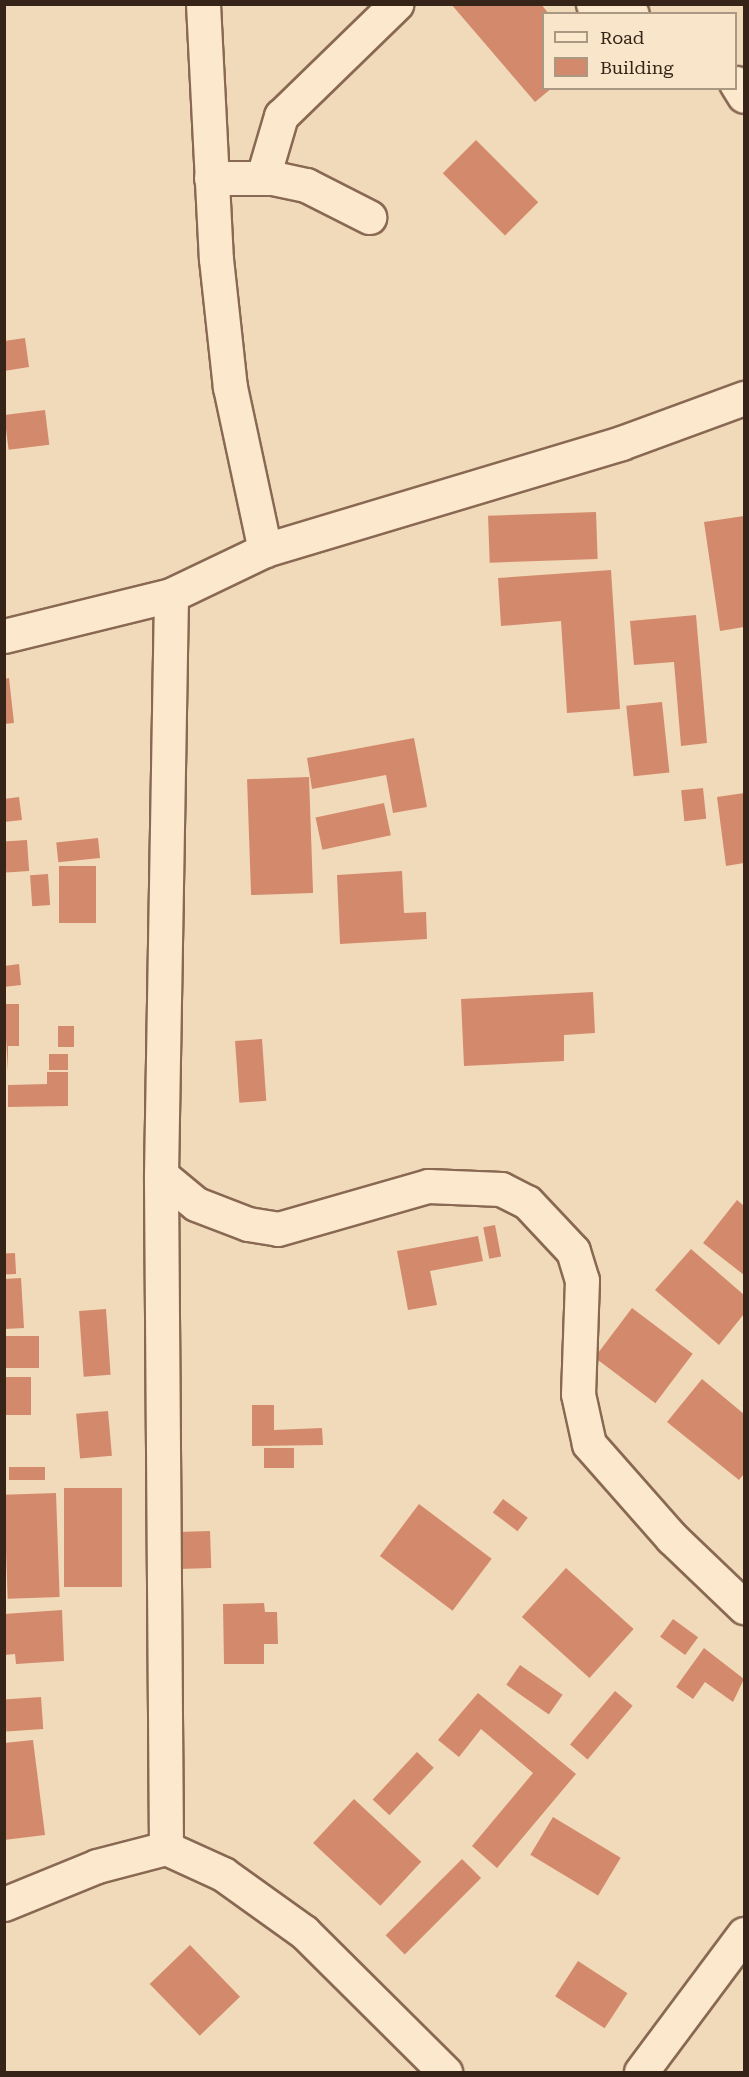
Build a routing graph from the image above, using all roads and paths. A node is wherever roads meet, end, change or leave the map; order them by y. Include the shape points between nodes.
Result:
1 (203, 4) edge
2 (396, 4) edge
3 (593, 4) edge
4 (624, 12) edge
5 (263, 177) junction
6 (211, 178) junction
7 (369, 217) dead end
8 (744, 398) edge
9 (265, 550) junction
10 (171, 595) junction
11 (4, 636) edge
12 (161, 1175) junction
13 (744, 1607) edge
14 (166, 1848) junction
15 (4, 1904) edge
16 (744, 1934) edge
17 (445, 2073) edge
18 (641, 2073) edge

1 - 6 street
2 - 5 street via 281,116
3 - 4 street
5 - 6 street
5 - 7 street via 306,185
6 - 9 street via 230,387
8 - 9 street via 621,443
9 - 10 street
10 - 11 street
10 - 12 street
12 - 13 street via 196,1204 248,1224 278,1229 428,1186 501,1189 528,1202 573,1251 582,1280 578,1394 589,1444 672,1538
12 - 14 street
14 - 15 street via 97,1866
14 - 17 street via 223,1874 304,1932
16 - 18 street

